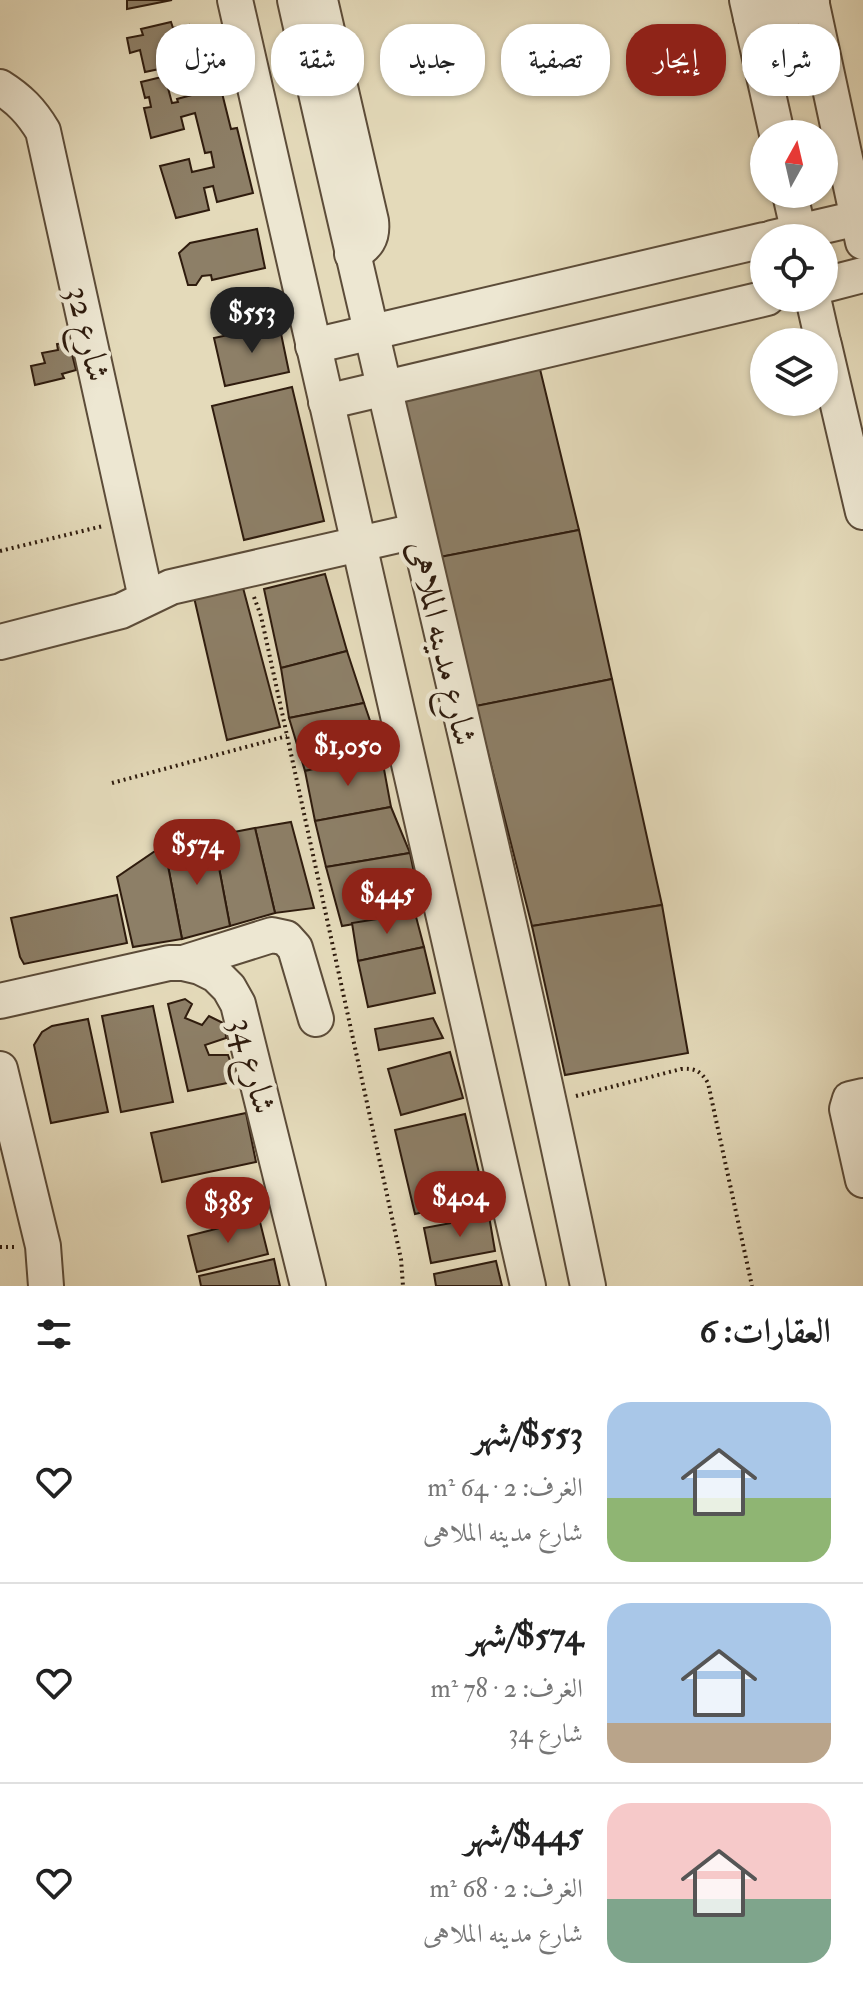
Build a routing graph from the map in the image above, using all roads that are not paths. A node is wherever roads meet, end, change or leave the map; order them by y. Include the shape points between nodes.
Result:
1 (235, 0) edge
2 (295, 0) edge
3 (320, 0) edge
4 (811, 1) edge
5 (749, 9) edge
6 (0, 87) edge
7 (774, 120) edge
8 (860, 230) edge
9 (838, 232) edge
10 (750, 243) edge
11 (352, 254) junction
12 (863, 275) edge
13 (838, 281) edge
14 (750, 302) edge
15 (370, 333) junction
16 (313, 346) junction
17 (382, 389) junction
18 (326, 402) junction
19 (838, 404) edge
20 (863, 512) edge
21 (416, 531) junction
22 (360, 544) junction
23 (146, 598) junction
24 (0, 642) edge
25 (183, 963) junction
26 (0, 1001) edge
27 (316, 1019) dead end
28 (0, 1069) edge
29 (863, 1096) edge
30 (863, 1180) edge
31 (46, 1286) edge
32 (308, 1286) edge
33 (528, 1286) edge
34 (588, 1286) edge

1 - 16 street, شارع مدينه الملاهى
2 - 11 street, شارع مدينه الملاهى
3 - 11 street via 372,230 364,248
4 - 5 street
4 - 8 street
5 - 7 street
6 - 23 street, شارع 32 via 24,105 43,131
8 - 9 street
10 - 15 street
11 - 15 street, شارع مدينه الملاهى
12 - 13 street
14 - 17 street
15 - 16 street
15 - 17 street, شارع مدينه الملاهى
16 - 18 street, شارع مدينه الملاهى
17 - 18 street
17 - 21 street, شارع مدينه الملاهى
18 - 22 street, شارع مدينه الملاهى
19 - 20 street
21 - 22 street
21 - 34 street, شارع مدينه الملاهى
22 - 23 street via 171,587
22 - 33 street, شارع مدينه الملاهى
23 - 24 street via 121,611
25 - 26 street
25 - 27 street via 272,935 286,938 295,948
25 - 32 street, شارع 34 via 216,975 238,1004
28 - 31 street via 43,1246
29 - 30 street via 850,1099 847,1109

